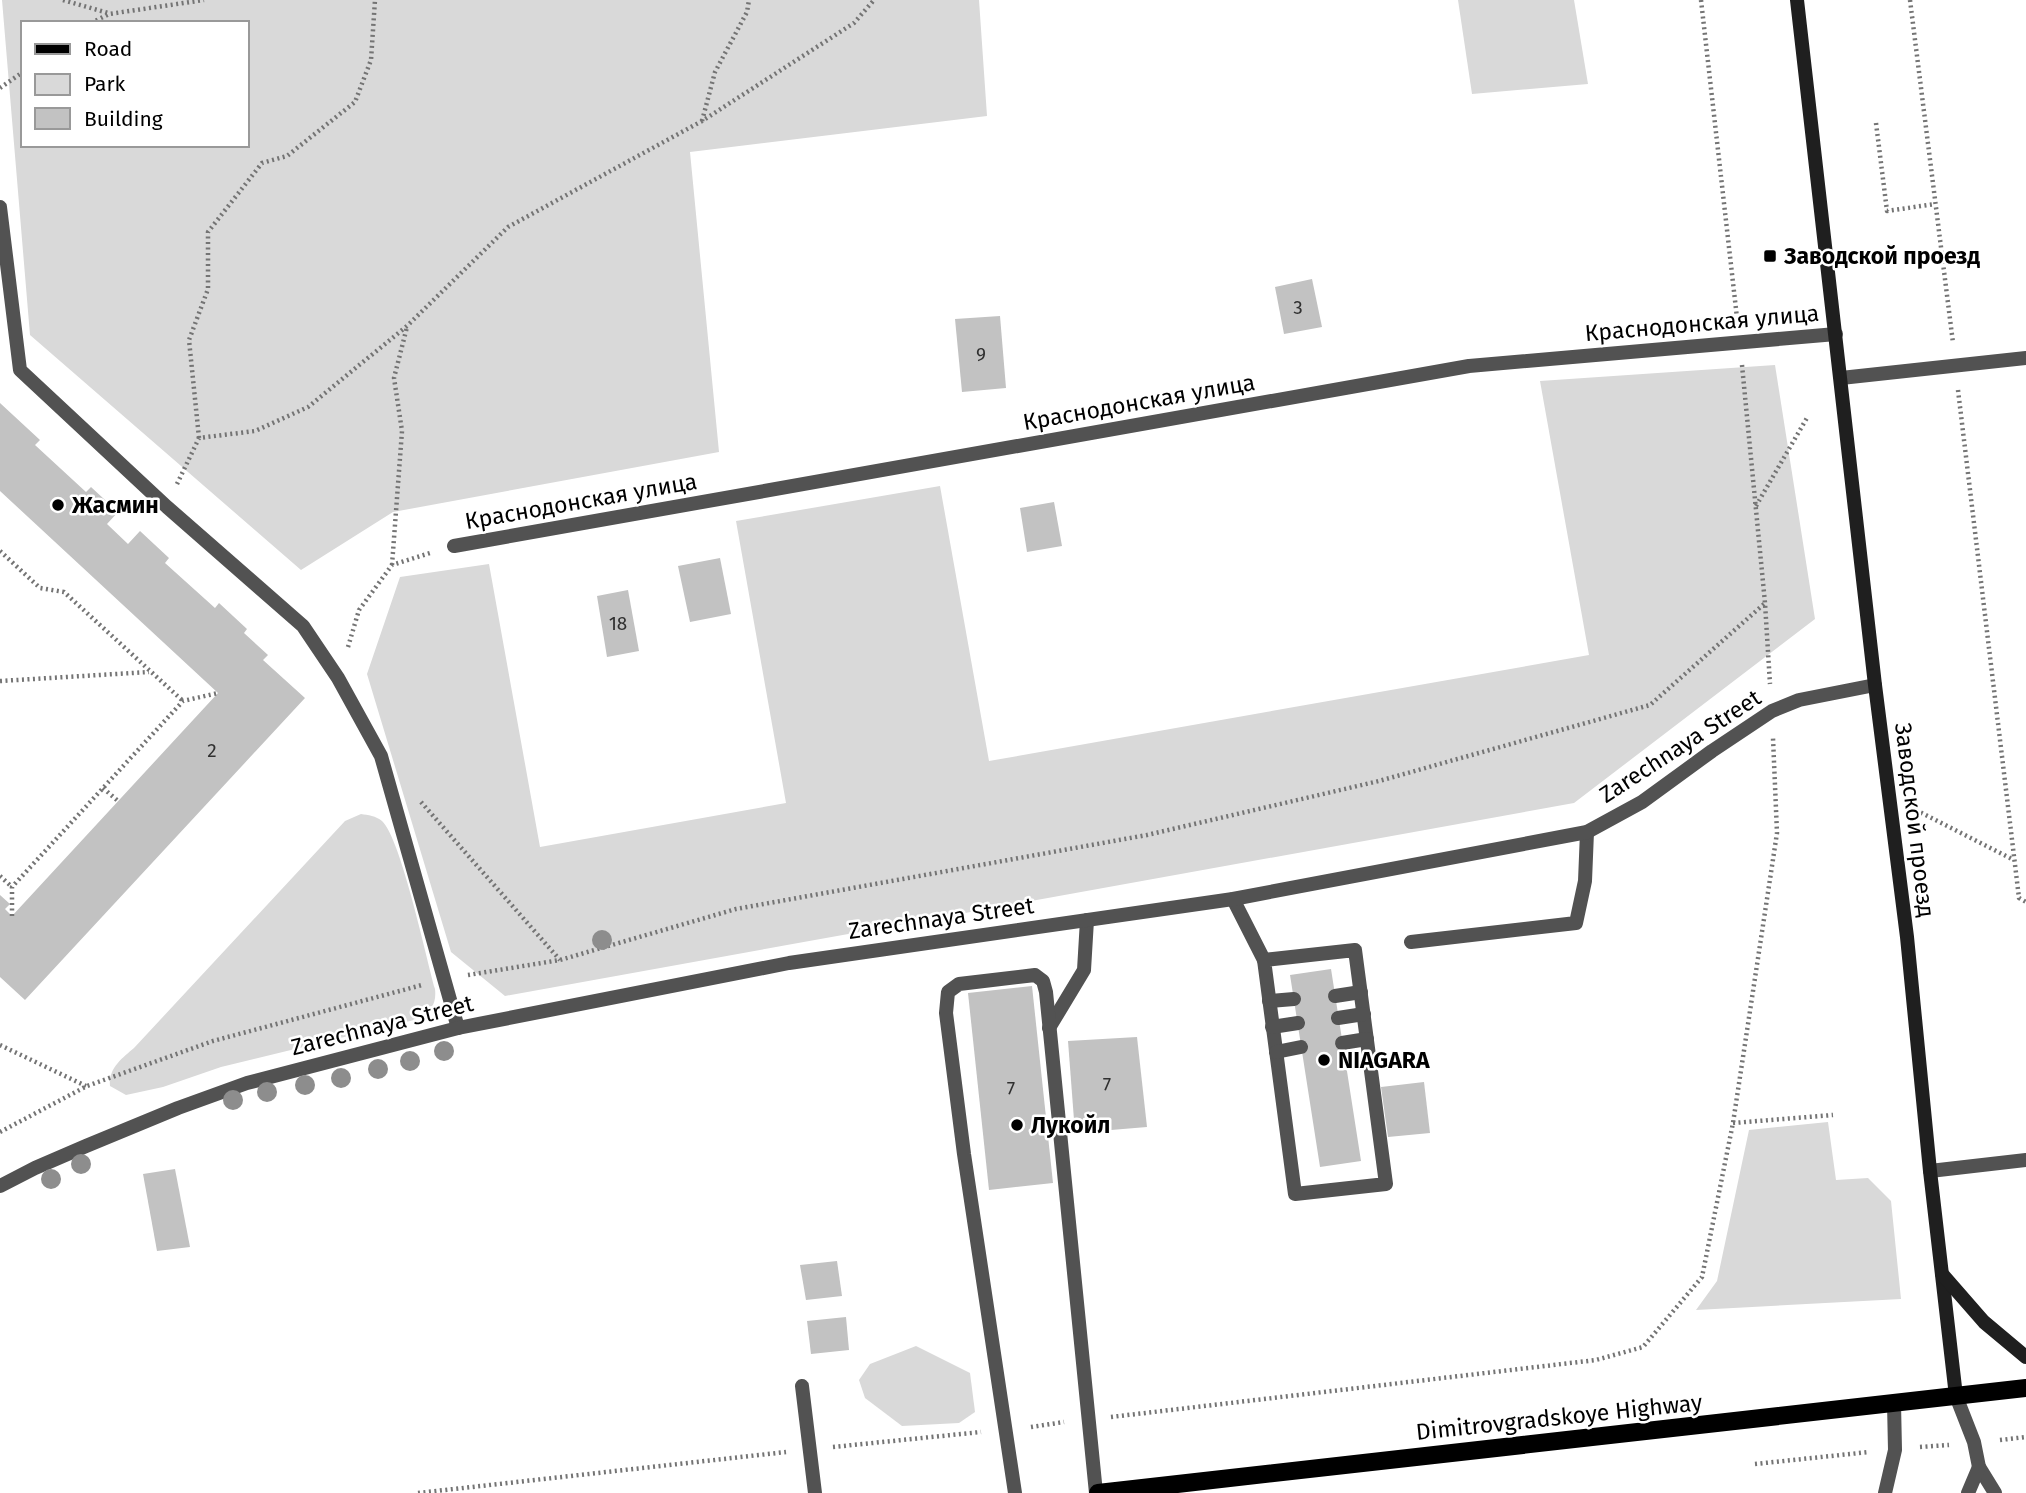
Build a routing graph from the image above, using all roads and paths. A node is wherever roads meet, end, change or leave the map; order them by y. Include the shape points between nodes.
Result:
1 (62, 0) edge
2 (204, 0) edge
3 (374, 0) edge
4 (749, 0) edge
5 (874, 0) edge
6 (1797, 0) edge
7 (1910, 0) edge
8 (109, 14) junction
9 (95, 21) edge
10 (21, 73) edge
11 (0, 88) edge
12 (702, 121) junction
13 (1876, 123) dead end
14 (1935, 204) junction
15 (0, 207) edge
16 (407, 326) junction
17 (1836, 334) junction
18 (2026, 358) edge
19 (1956, 364) junction
20 (1841, 378) junction
21 (1808, 416) dead end
22 (199, 438) junction
23 (1756, 506) dead end
24 (167, 507) junction
25 (454, 546) joint
26 (0, 551) edge
27 (392, 565) junction
28 (1765, 603) dead end
29 (151, 672) junction
30 (338, 678) junction
31 (0, 681) edge
32 (1875, 685) junction
33 (218, 693) dead end
34 (183, 701) junction
35 (103, 788) junction
36 (417, 797) dead end
37 (1890, 797) junction
38 (118, 801) dead end
39 (1587, 831) junction
40 (2015, 861) junction
41 (0, 876) edge
42 (12, 887) junction
43 (1233, 899) junction
44 (2026, 902) edge
45 (12, 916) dead end
46 (1087, 920) junction
47 (1411, 942) dead end
48 (560, 960) junction
49 (1264, 960) junction
50 (444, 979) junction
51 (1361, 992) junction
52 (1335, 996) dead end
53 (1294, 999) dead end
54 (1269, 1001) junction
55 (1364, 1014) junction
56 (1338, 1018) dead end
57 (1298, 1023) dead end
58 (1272, 1027) junction
59 (458, 1028) junction
60 (1049, 1028) junction
61 (1367, 1039) junction
62 (1342, 1043) dead end
63 (0, 1045) edge
64 (1301, 1047) dead end
65 (1276, 1052) junction
66 (87, 1086) junction
67 (1833, 1115) dead end
68 (1733, 1123) dead end
69 (0, 1132) edge
70 (2026, 1160) edge
71 (1930, 1171) junction
72 (0, 1186) edge
73 (1942, 1274) junction
74 (2026, 1357) edge
75 (802, 1386) dead end
76 (2026, 1388) edge
77 (1956, 1396) junction
78 (1894, 1403) junction
79 (1979, 1467) junction
80 (815, 1493) edge
81 (1015, 1493) edge
82 (1097, 1493) edge
83 (1885, 1493) edge
84 (1968, 1493) edge
85 (1995, 1493) edge

1 - 8 path
2 - 8 path
3 - 22 path via 371,60 355,102 287,156 262,163 208,232 208,289 189,340
4 - 12 path via 715,72
5 - 12 path via 853,23
6 - 17 main road, Заводской проезд
7 - 14 path
8 - 9 path
10 - 11 path
12 - 16 path via 508,227
13 - 14 path via 1886,211
14 - 19 path
15 - 24 street via 20,370
16 - 22 path via 308,407 254,431
16 - 27 path via 394,378 402,431
17 - 20 main road, Заводской проезд
17 - 25 street, Краснодонская улица via 1469,366
18 - 19 street
19 - 20 street
19 - 40 path
20 - 32 main road, Заводской проезд
21 - 23 path
22 - 24 path
24 - 30 street via 303,626
25 - 27 path
26 - 29 path via 40,588 64,592
27 - 30 path via 359,610
28 - 48 path via 1650,705 1379,781 1147,835 736,909
29 - 31 path
29 - 34 path
30 - 50 street via 381,756
32 - 37 main road, Заводской проезд
32 - 39 street, Zarechnaya Street via 1772,711 1642,802
33 - 34 path
34 - 35 path
35 - 38 path
35 - 42 path
36 - 48 path
37 - 40 path
37 - 71 main road, Заводской проезд
39 - 43 street, Zarechnaya Street
39 - 47 street via 1586,881 1576,923
40 - 44 path via 2019,898
41 - 42 path
42 - 45 path
43 - 46 street, Zarechnaya Street
43 - 49 street
46 - 59 street, Zarechnaya Street via 789,963
46 - 60 street via 1084,970
48 - 50 path
49 - 51 street via 1355,950
49 - 54 street
50 - 59 street
50 - 66 path via 213,1041
51 - 52 street
51 - 55 street
53 - 54 street
54 - 58 street
55 - 56 street
55 - 61 street
57 - 58 street
58 - 65 street
59 - 72 street, Zarechnaya Street via 247,1083 97,1141
60 - 81 street via 1043,981 1035,975 959,984 948,992 946,1013 964,1154
60 - 82 street
61 - 62 street
61 - 65 street via 1386,1184 1295,1194
63 - 66 path
64 - 65 street
66 - 69 path
67 - 68 path
70 - 71 street
71 - 73 main road, Заводской проезд
73 - 74 main road via 1984,1322
73 - 77 main road, Заводской проезд
75 - 80 street
76 - 77 main road, Dimitrovgradskoye Highway
77 - 78 main road, Dimitrovgradskoye Highway
77 - 79 street
78 - 82 main road, Dimitrovgradskoye Highway
78 - 83 street via 1895,1450
79 - 84 street
79 - 85 street

